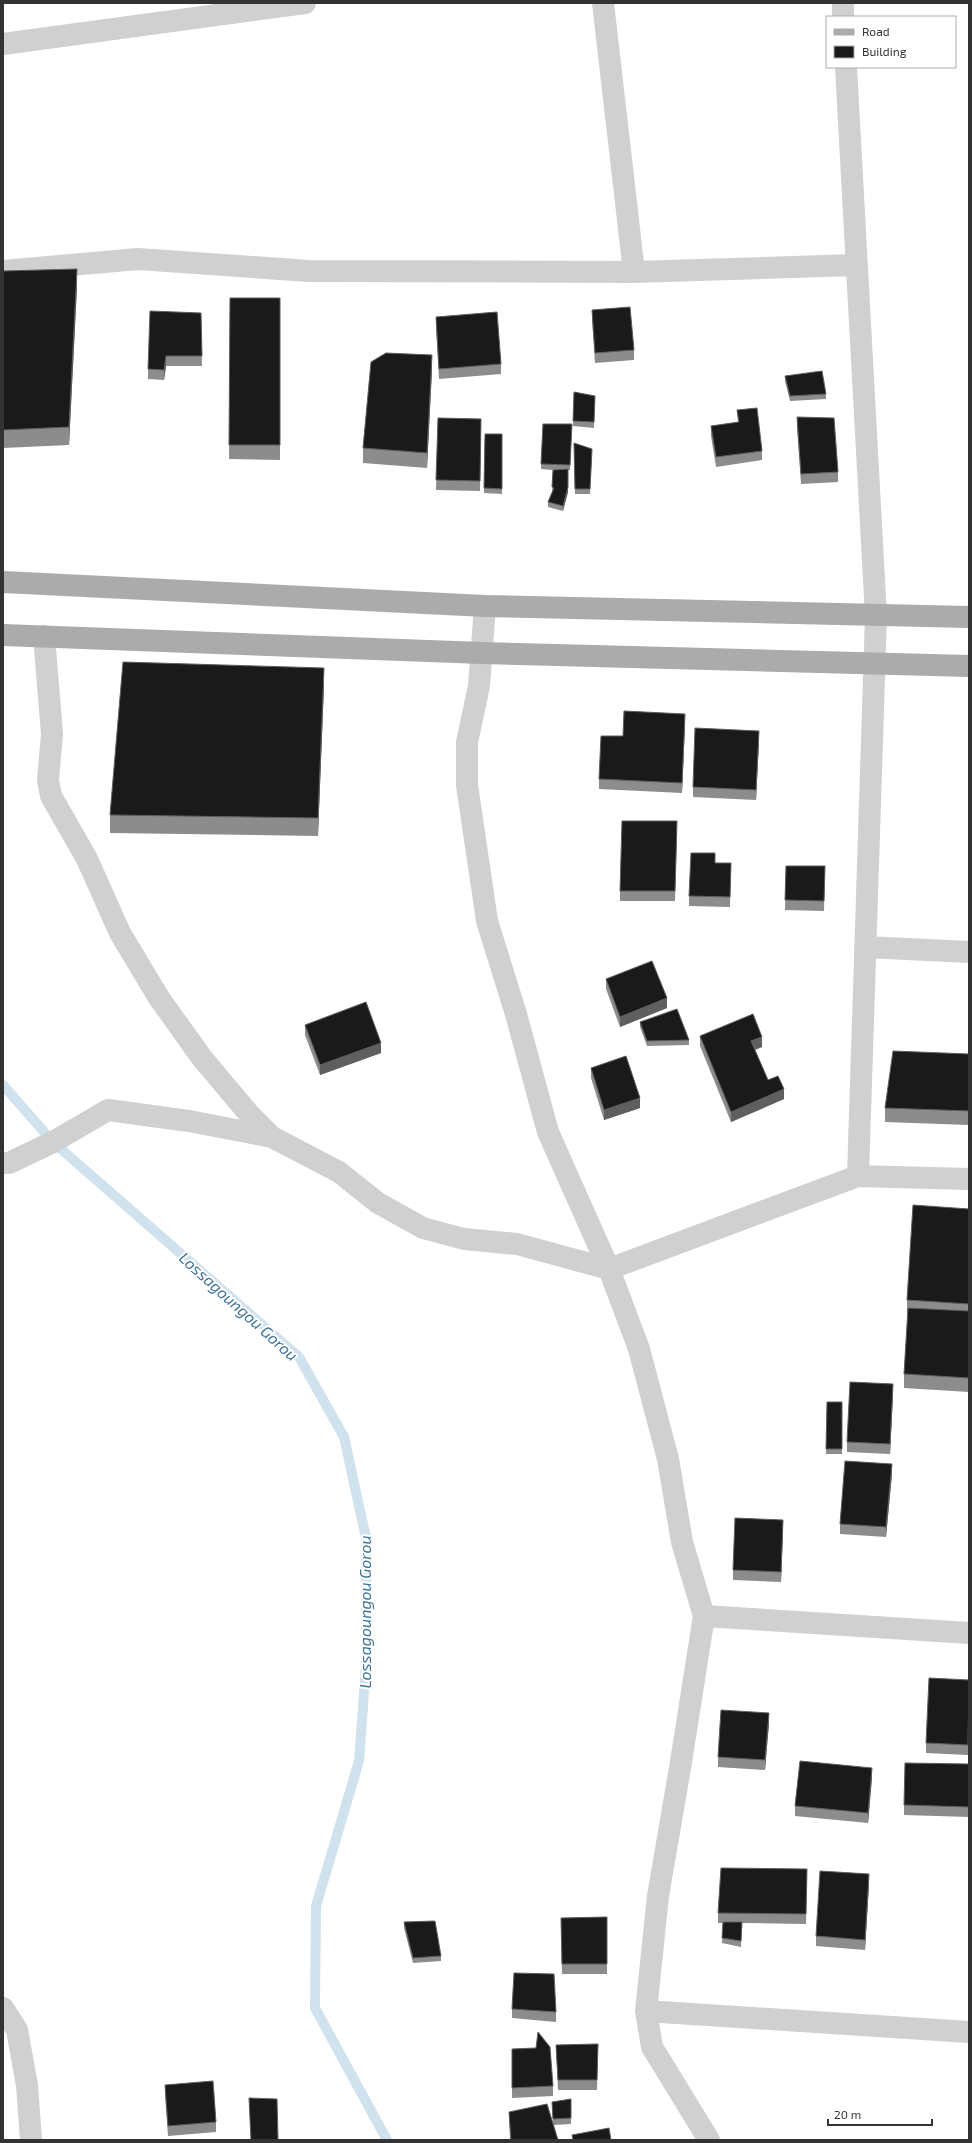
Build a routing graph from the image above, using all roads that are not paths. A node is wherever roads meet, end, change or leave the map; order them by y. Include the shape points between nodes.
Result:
1 (305, 3) edge
2 (603, 3) edge
3 (843, 3) edge
4 (843, 16) edge
5 (3, 44) edge
6 (846, 68) edge
7 (855, 265) junction
8 (3, 271) edge
9 (634, 272) junction
10 (3, 582) edge
11 (485, 606) junction
12 (876, 616) junction
13 (969, 617) edge
14 (3, 635) edge
15 (44, 636) junction
16 (482, 654) junction
17 (873, 663) junction
18 (969, 666) edge
19 (865, 947) junction
20 (969, 952) edge
21 (272, 1137) junction
22 (3, 1163) edge
23 (858, 1176) junction
24 (969, 1179) edge
25 (609, 1269) junction
26 (704, 1616) junction
27 (969, 1633) edge
28 (3, 2008) edge
29 (646, 2011) junction
30 (969, 2032) edge
31 (31, 2140) edge
32 (709, 2140) edge

1 - 5 street
2 - 9 street
3 - 4 street
6 - 7 street
7 - 9 street
7 - 12 street
8 - 9 street via 138,259 309,271
10 - 11 main road
11 - 12 main road
11 - 16 street
12 - 13 main road
12 - 17 street
14 - 15 main road
15 - 16 main road
15 - 21 street via 52,734 48,780 51,796 86,859 120,934 159,998 202,1058
16 - 17 main road
16 - 25 street via 479,686 467,742 467,785 487,921 516,1014 548,1132
17 - 18 main road
17 - 19 street
19 - 20 street
19 - 23 street
21 - 22 street via 189,1121 108,1110 53,1142 9,1163
21 - 25 street via 339,1172 378,1203 423,1228 464,1239 517,1244
23 - 24 street
23 - 25 street
25 - 26 street via 639,1349 668,1459 682,1542
26 - 27 street
26 - 29 street via 658,1896
28 - 31 street via 17,2030 27,2085
29 - 30 street
29 - 32 street via 652,2047

